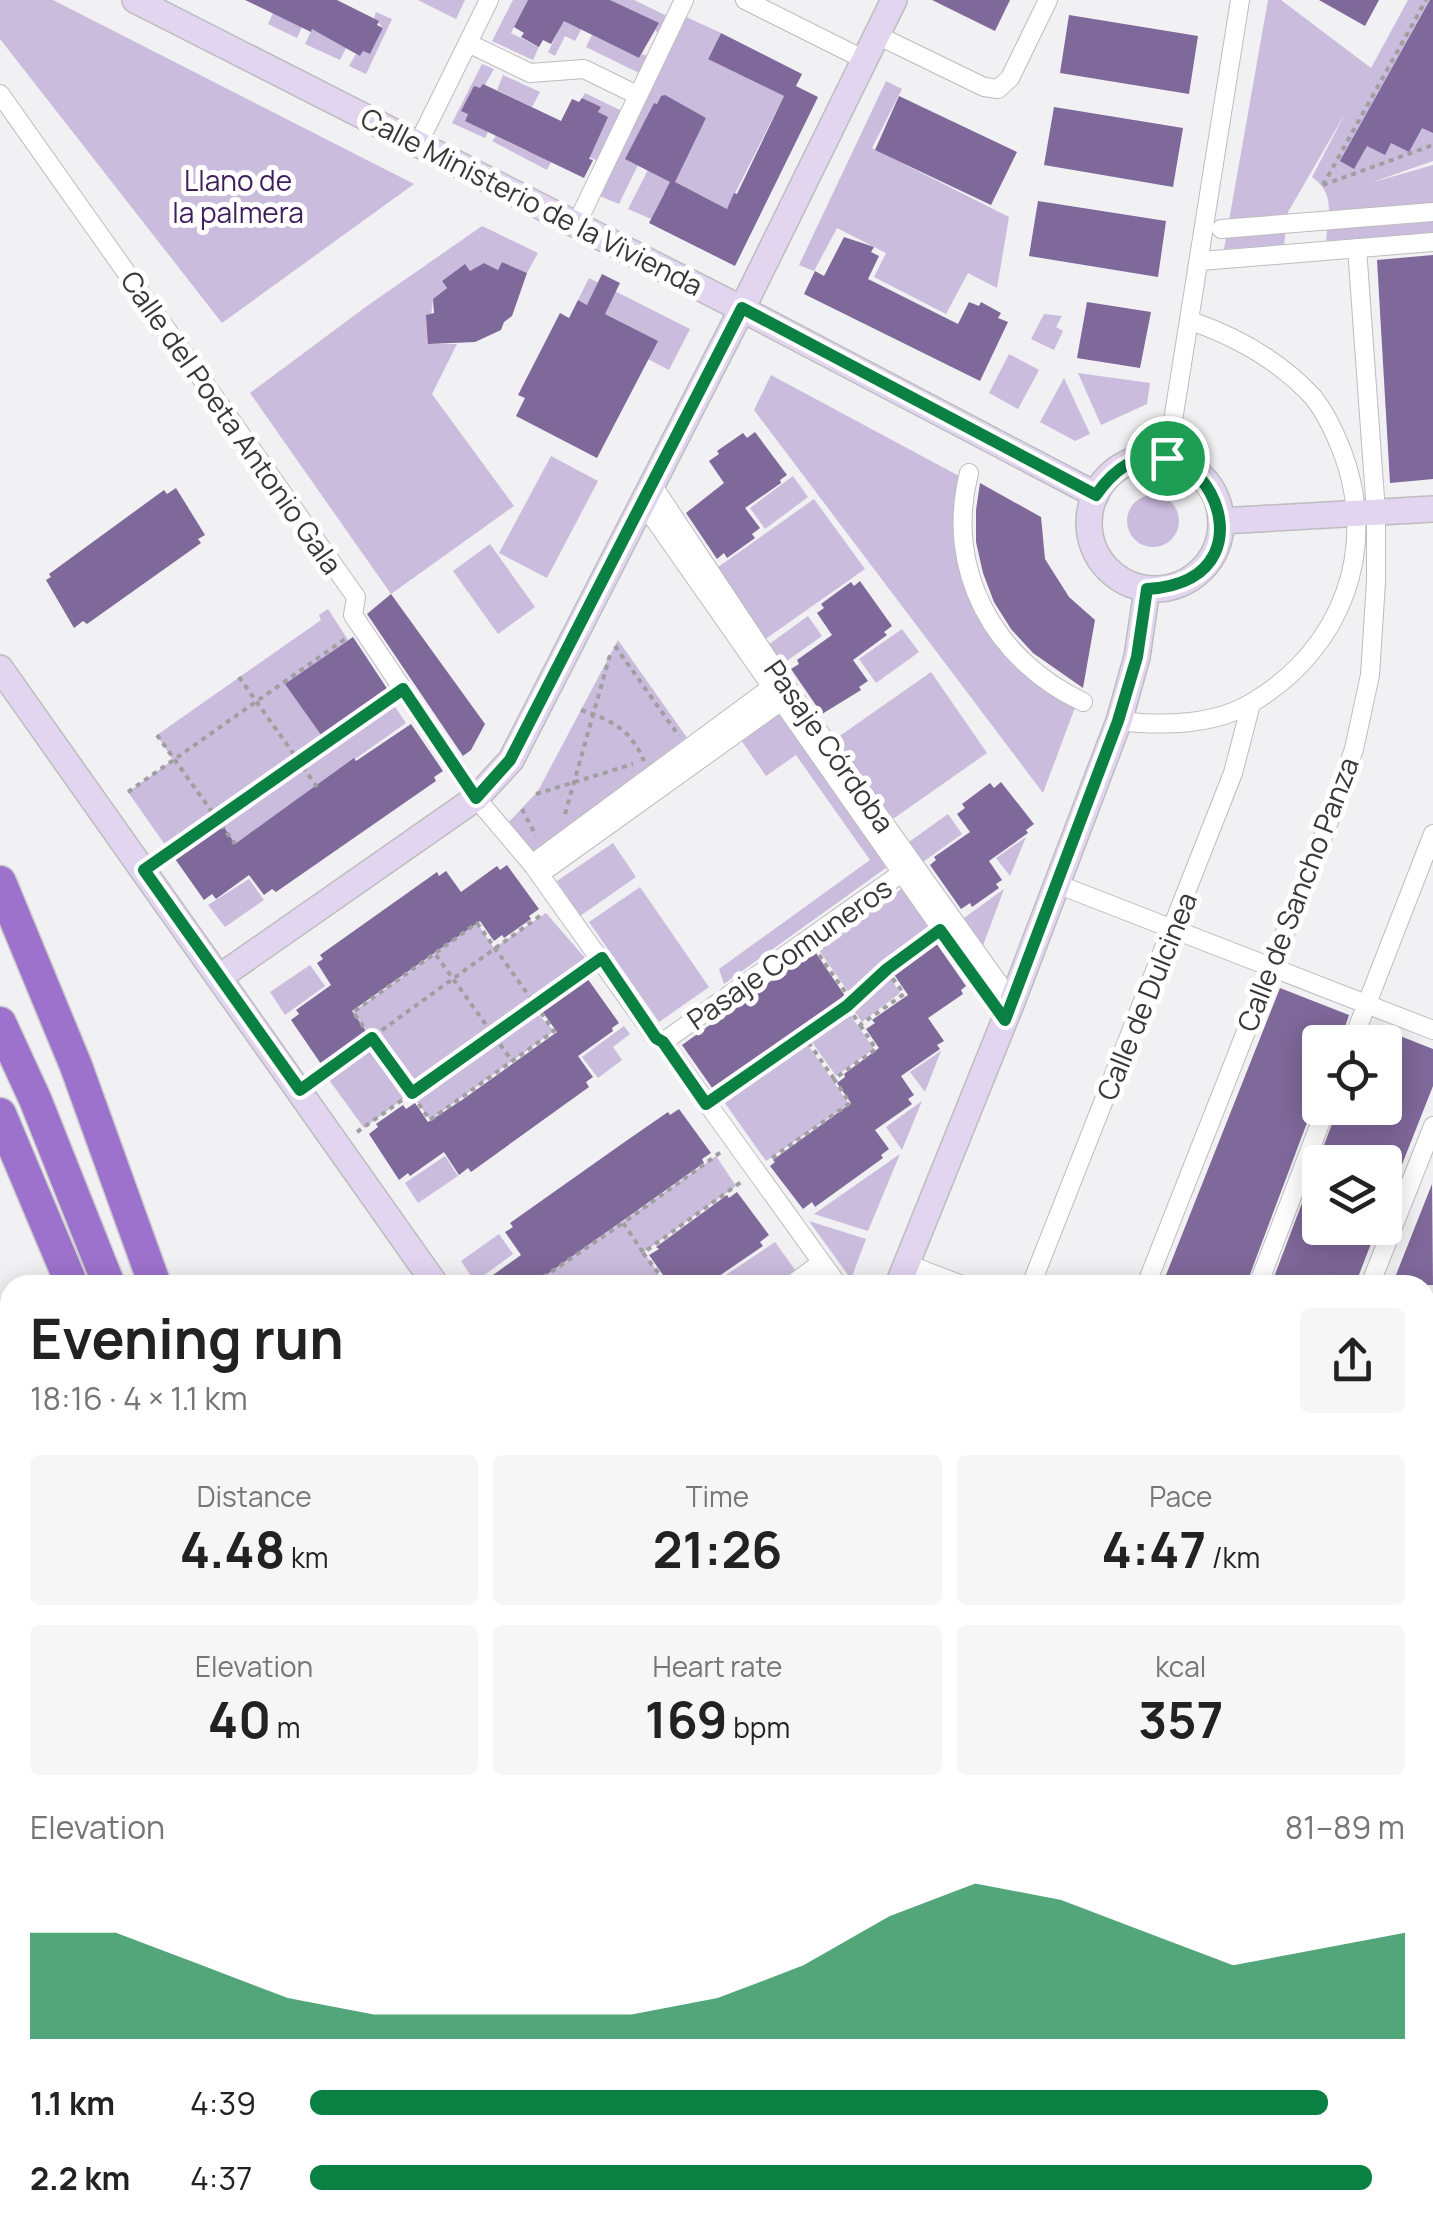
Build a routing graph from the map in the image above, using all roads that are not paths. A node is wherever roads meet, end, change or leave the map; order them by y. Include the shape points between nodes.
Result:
1 (135, 0) edge
2 (155, 0) edge
3 (489, 0) edge
4 (684, 0) edge
5 (745, 0) edge
6 (894, 0) edge
7 (1048, 0) edge
8 (1240, 0) edge
9 (180, 20) junction
10 (877, 35) junction
11 (468, 42) junction
12 (865, 60) junction
13 (0, 94) edge
14 (637, 95) junction
15 (418, 144) junction
16 (1433, 212) edge
17 (576, 225) junction
18 (1221, 230) dead end
19 (1433, 242) edge
20 (1357, 248) junction
21 (1200, 261) junction
22 (742, 308) junction
23 (1191, 321) junction
24 (1167, 458) junction
25 (969, 473) dead end
26 (648, 495) junction
27 (1096, 495) junction
28 (1433, 509) edge
29 (1367, 512) junction
30 (1221, 521) junction
31 (1147, 589) junction
32 (0, 668) edge
33 (781, 690) junction
34 (1082, 702) dead end
35 (1251, 704) junction
36 (1118, 721) junction
37 (476, 798) junction
38 (1433, 834) edge
39 (536, 869) junction
40 (907, 869) junction
41 (0, 882) edge
42 (1057, 884) junction
43 (1172, 929) junction
44 (1270, 966) junction
45 (221, 976) junction
46 (1366, 1005) junction
47 (1008, 1011) junction
48 (0, 1023) edge
49 (1358, 1025) edge
50 (1433, 1030) edge
51 (663, 1042) junction
52 (35, 1099) junction
53 (0, 1114) edge
54 (1319, 1125) edge
55 (1433, 1126) edge
56 (822, 1263) junction
57 (903, 1274) edge
58 (68, 1275) edge
59 (106, 1275) edge
60 (123, 1275) edge
61 (151, 1275) edge
62 (429, 1275) edge
63 (805, 1275) edge
64 (831, 1275) edge
65 (1035, 1275) edge
66 (1150, 1275) edge
67 (1262, 1275) edge
68 (1374, 1275) edge

1 - 9 street, Calle Ministerio de la Vivienda
2 - 9 street, Calle Ministerio de la Vivienda
3 - 11 street
4 - 14 street
5 - 12 street
6 - 10 street
7 - 10 street via 1010,78 998,89
8 - 21 street
9 - 15 street, Calle Ministerio de la Vivienda
10 - 12 street
11 - 14 street via 530,73 584,69
11 - 15 street
12 - 22 street
13 - 37 street, Calle del Poeta Antonio Gala via 356,597 353,614
14 - 17 street
15 - 17 street, Calle Ministerio de la Vivienda
16 - 18 street
17 - 22 street, Calle Ministerio de la Vivienda
19 - 20 street
20 - 21 street
20 - 29 street, Calle de Sancho Panza
21 - 23 street
22 - 26 street
22 - 27 street, Calle Ministerio de la Vivienda
23 - 24 street
23 - 29 street via 1228,334 1282,367 1316,400
24 - 27 street via 1125,464
24 - 30 street via 1205,480
25 - 34 street via 968,568 992,627 1036,674
26 - 33 street, Pasaje Córdoba
26 - 37 street via 510,760
27 - 31 street via 1089,515 1097,556 1127,584
28 - 29 street
29 - 30 street
29 - 35 street via 1348,589 1322,639
29 - 44 street, Calle de Sancho Panza via 1376,582 1370,676 1333,812
30 - 31 street via 1207,564 1170,588
31 - 36 street
32 - 45 street
33 - 39 street
33 - 40 street, Pasaje Córdoba
35 - 36 street via 1192,723
35 - 43 street, Calle de Dulcinea
36 - 42 street
37 - 39 street, Calle del Poeta Antonio Gala
37 - 45 street
38 - 46 street
39 - 51 street, Calle del Poeta Antonio Gala
40 - 47 street, Pasaje Córdoba
40 - 47 street via 940,930
40 - 51 street, Pasaje Comuneros
41 - 61 highway
42 - 43 street
42 - 47 street
43 - 44 street
43 - 65 street, Calle de Dulcinea
44 - 46 street
44 - 66 street, Calle de Sancho Panza
45 - 62 street
46 - 49 street
46 - 50 street
47 - 57 street
48 - 52 highway
51 - 56 street, Calle del Poeta Antonio Gala
52 - 59 highway
52 - 60 highway
53 - 58 highway
54 - 67 street
55 - 68 street
56 - 63 street
56 - 64 street, Calle del Poeta Antonio Gala

